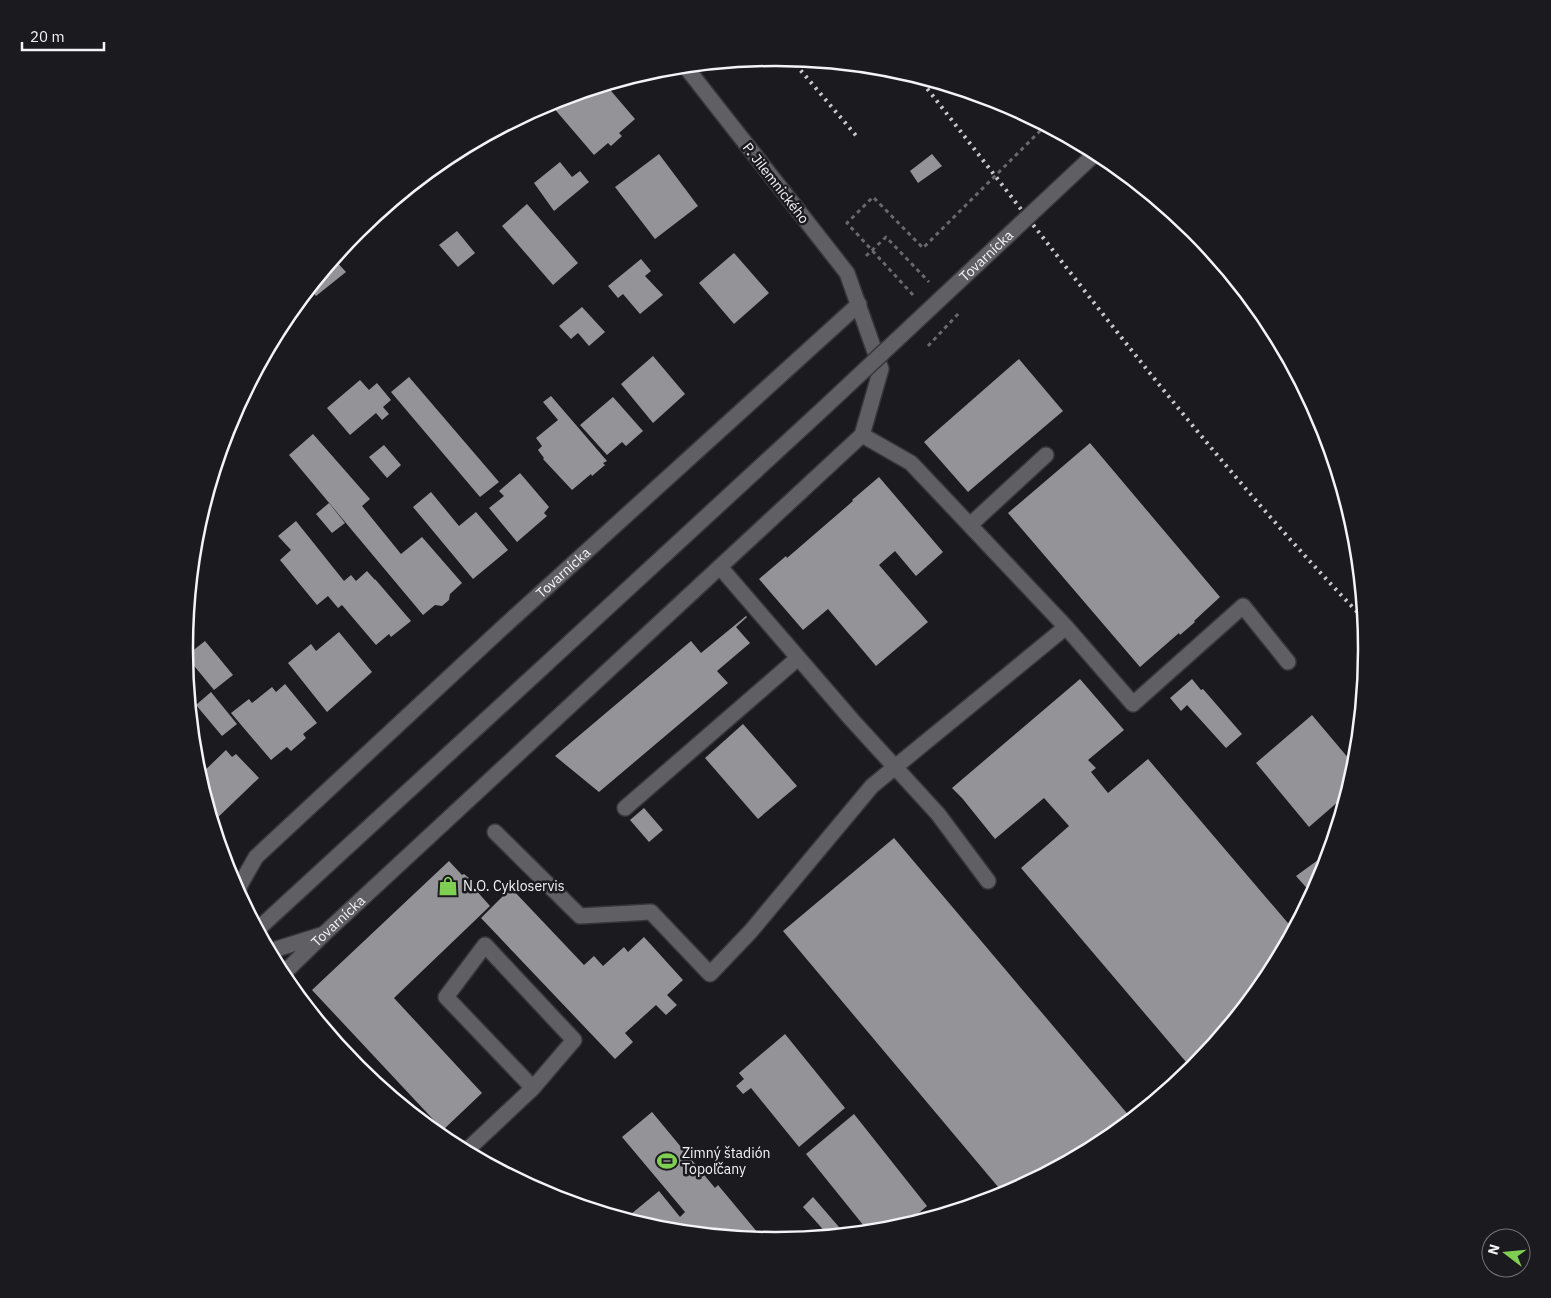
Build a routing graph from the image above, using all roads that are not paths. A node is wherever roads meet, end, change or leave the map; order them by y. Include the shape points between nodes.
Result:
1 (690, 72) edge
2 (1090, 158) edge
3 (859, 304) junction
4 (862, 435) junction
5 (1046, 455) dead end
6 (970, 525) junction
7 (720, 567) junction
8 (1066, 627) junction
9 (798, 658) junction
10 (1288, 662) dead end
11 (895, 767) junction
12 (625, 808) dead end
13 (495, 832) dead end
14 (988, 880) dead end
15 (242, 882) edge
16 (263, 925) edge
17 (325, 933) junction
18 (277, 950) edge
19 (288, 969) edge
20 (533, 1088) junction
21 (471, 1146) edge

1 - 3 street, P. Jilemnického via 847,273
2 - 16 street, Tovarnícka, bridge via 818,414
3 - 4 street via 882,369
3 - 15 street, Tovarnícka via 256,857
4 - 6 street via 911,463
4 - 7 street, Tovarnícka
5 - 6 street
6 - 8 street
7 - 9 street
7 - 17 street, Tovarnícka
8 - 10 street via 1133,704 1243,606
8 - 11 street
9 - 11 street
9 - 12 street
11 - 13 street via 872,786 710,974 650,912 580,916
11 - 14 street via 938,814
17 - 18 street, Tovarnícka
17 - 19 street
20 - 20 street via 574,1040 485,945 446,997
20 - 21 street

